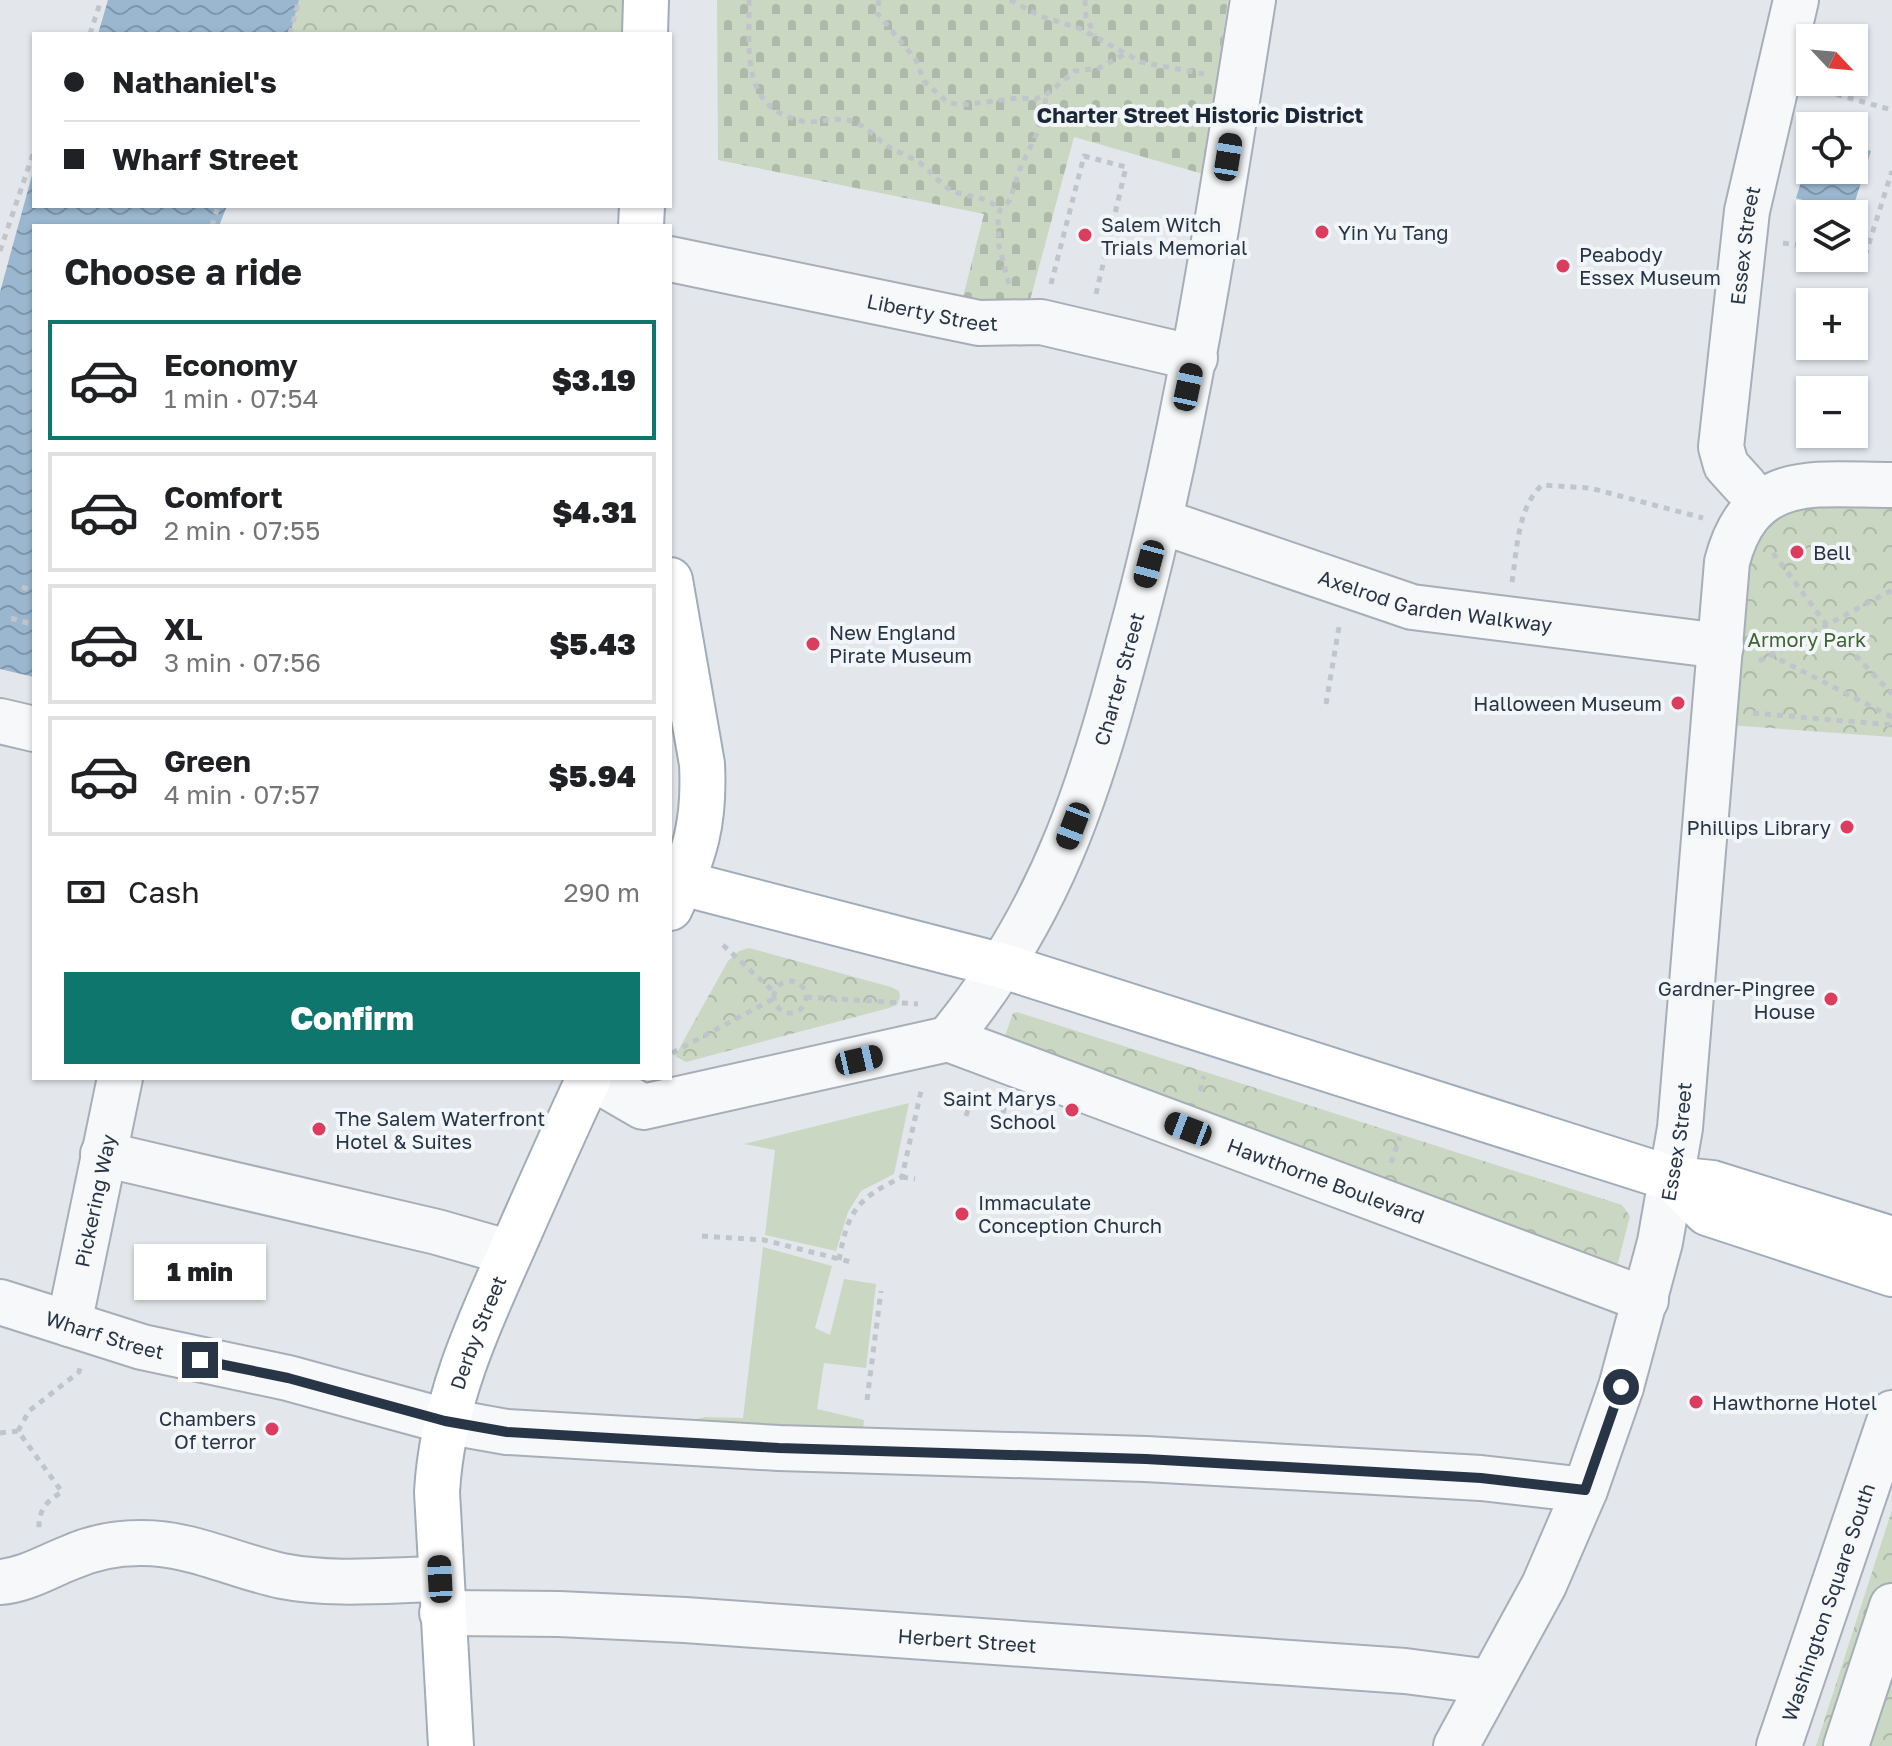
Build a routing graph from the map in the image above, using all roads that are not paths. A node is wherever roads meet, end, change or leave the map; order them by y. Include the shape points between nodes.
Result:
1 (646, 0) edge
2 (1253, 0) edge
3 (1796, 0) edge
4 (645, 32) edge
5 (672, 259) edge
6 (1195, 358) junction
7 (1892, 485) edge
8 (1753, 517) junction
9 (1160, 521) junction
10 (672, 592) edge
11 (1718, 680) junction
12 (0, 721) edge
13 (32, 729) edge
14 (674, 890) edge
15 (1003, 966) junction
16 (936, 1022) junction
17 (120, 1080) edge
18 (590, 1080) edge
19 (595, 1080) edge
20 (103, 1154) junction
21 (1673, 1179) junction
22 (1892, 1239) edge
23 (510, 1253) junction
24 (1892, 1274) edge
25 (1646, 1300) junction
26 (0, 1302) edge
27 (76, 1326) junction
28 (1892, 1413) edge
29 (445, 1421) junction
30 (1585, 1490) junction
31 (0, 1582) edge
32 (441, 1596) junction
33 (1892, 1606) edge
34 (1490, 1682) junction
35 (451, 1746) edge
36 (1456, 1746) edge
37 (1779, 1746) edge
38 (1846, 1746) edge

1 - 4 main road
2 - 6 street, Charter Street
3 - 8 street, Essex Street via 1747,211 1721,447
5 - 6 street, Liberty Street via 979,323 1035,322
6 - 9 street, Charter Street
7 - 8 street via 1805,485 1778,492
8 - 11 street, Essex Street via 1727,562
9 - 11 street, Axelrod Garden Walkway via 1412,607 1506,618
9 - 15 street, Charter Street via 1085,797 1045,890
10 - 14 main road via 703,792 695,853
11 - 21 street, Essex Street
12 - 13 street
14 - 15 main road
15 - 16 street, Charter Street
15 - 21 main road
16 - 19 street via 643,1107
16 - 25 street, Hawthorne Boulevard
17 - 20 street, Pickering Way
18 - 23 main road, Derby Street
20 - 23 street
20 - 27 street, Pickering Way
21 - 22 main road via 1712,1183
21 - 24 main road via 1707,1213
21 - 25 street, Essex Street
23 - 29 main road, Derby Street
25 - 30 street, Essex Street
26 - 27 street, Wharf Street
27 - 29 street, Wharf Street
28 - 37 street, Washington Square South
29 - 30 street, Wharf Street via 548,1436 1146,1459 1481,1478
29 - 32 main road, Derby Street via 437,1492
30 - 34 street, Essex Street via 1544,1585
31 - 32 street via 103,1546 141,1543 181,1547 285,1576
32 - 34 street, Herbert Street via 559,1614 1405,1671
32 - 35 main road, Derby Street
33 - 38 street
34 - 36 street, Essex Street

